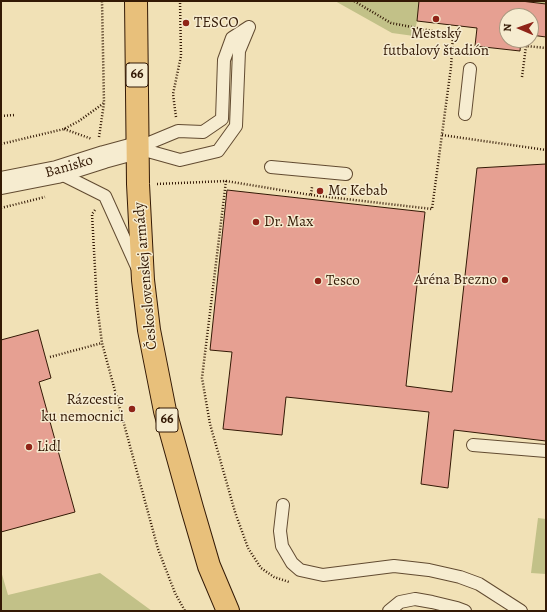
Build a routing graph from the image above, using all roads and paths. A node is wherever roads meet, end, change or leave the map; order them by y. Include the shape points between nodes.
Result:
1 (102, 1) edge
2 (136, 1) edge
3 (180, 1) edge
4 (354, 1) edge
5 (546, 48) edge
6 (470, 69) dead end
7 (522, 76) dead end
8 (104, 103) junction
9 (465, 114) dead end
10 (15, 115) dead end
11 (1, 116) edge
12 (64, 129) junction
13 (178, 131) junction
14 (442, 135) junction
15 (1, 144) edge
16 (137, 148) junction
17 (546, 150) edge
18 (180, 160) junction
19 (270, 167) dead end
20 (316, 171) junction
21 (57, 172) junction
22 (346, 174) dead end
23 (226, 181) junction
24 (1, 182) edge
25 (182, 183) junction
26 (138, 184) junction
27 (311, 195) junction
28 (51, 196) dead end
29 (105, 196) junction
30 (90, 206) dead end
31 (1, 208) edge
32 (95, 210) junction
33 (143, 280) junction
34 (102, 343) junction
35 (50, 357) dead end
36 (473, 445) dead end
37 (546, 451) edge
38 (283, 505) dead end
39 (296, 585) dead end
40 (185, 611) edge
41 (228, 611) edge
42 (389, 611) edge
43 (465, 611) edge
44 (521, 611) edge

1 - 8 path
2 - 16 main road, Československej armády / 66
3 - 13 path via 181,56 173,94
4 - 14 path via 391,23 453,35
5 - 7 path via 526,46
6 - 9 lane
8 - 12 path
8 - 12 path via 99,141
10 - 11 path
12 - 15 path
13 - 16 lane
13 - 18 lane via 203,132 222,119 224,60 232,38 249,27 239,51 236,126 218,151
14 - 17 path
14 - 27 path via 432,209
16 - 18 lane
16 - 21 street, Banisko
16 - 26 main road, Československej armády / 66
18 - 25 path
19 - 20 lane
20 - 22 lane
20 - 27 path
21 - 24 street, Banisko
21 - 29 lane
23 - 25 path
23 - 27 path
23 - 39 path via 202,378 210,424 248,548 261,568 274,577
25 - 26 path
26 - 33 main road, Československej armády / 66
28 - 31 path
29 - 32 path
29 - 33 lane
30 - 32 path
32 - 34 path via 92,214 97,305
33 - 41 main road, Československej armády / 66 via 149,330 165,410 209,566
34 - 35 path
34 - 40 path via 158,548 175,593
36 - 37 lane
38 - 44 lane via 280,530 282,546 292,563 300,570 323,575 380,566 429,570 479,584
42 - 43 lane via 400,602 415,599

